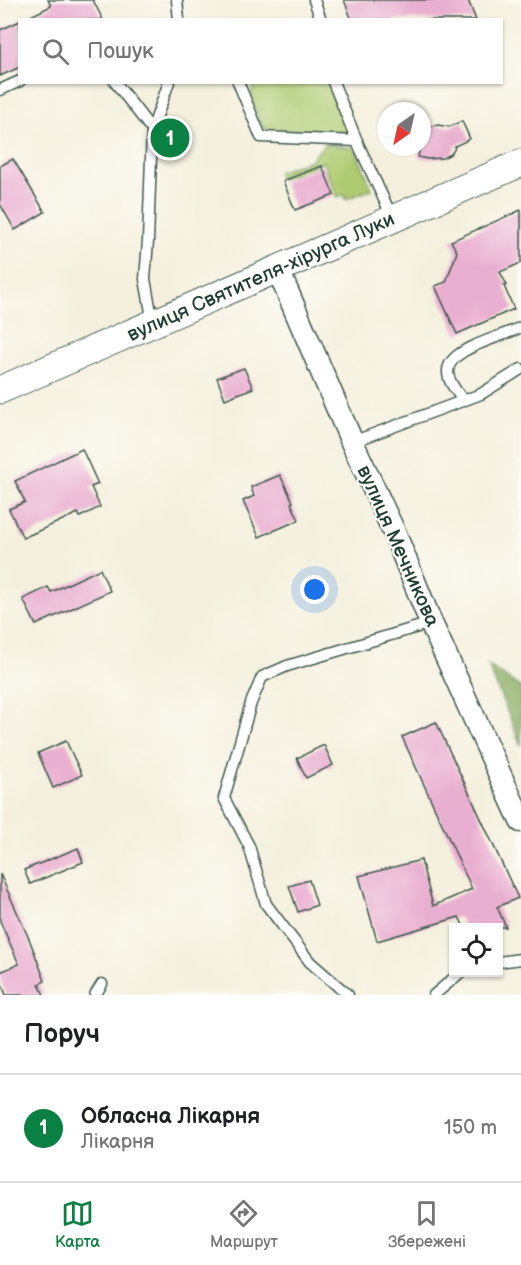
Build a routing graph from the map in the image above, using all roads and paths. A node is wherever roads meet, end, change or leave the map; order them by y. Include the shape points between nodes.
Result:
1 (177, 0) edge
2 (314, 0) edge
3 (179, 18) edge
4 (320, 18) edge
5 (18, 82) edge
6 (117, 84) edge
7 (168, 84) edge
8 (239, 84) edge
9 (334, 84) edge
10 (0, 90) edge
11 (152, 130) junction
12 (357, 141) junction
13 (521, 163) edge
14 (393, 219) junction
15 (278, 270) junction
16 (153, 324) junction
17 (521, 327) edge
18 (521, 369) edge
19 (0, 390) edge
20 (463, 400) junction
21 (352, 442) junction
22 (431, 622) junction
23 (521, 821) edge
24 (521, 959) edge
25 (503, 961) edge
26 (455, 977) edge
27 (102, 984) dead end
28 (95, 995) edge
29 (348, 995) edge
30 (434, 995) edge

1 - 3 lane
2 - 4 lane
5 - 10 lane
6 - 11 lane
7 - 11 lane
8 - 12 lane via 261,137
9 - 12 lane
11 - 16 lane via 145,279
12 - 14 lane
13 - 14 street, вулиця Святителя-хірурга Луки
14 - 15 street, вулиця Святителя-хірурга Луки
15 - 16 street, вулиця Святителя-хірурга Луки
15 - 21 street, вулиця Мечникова
16 - 19 street, вулиця Святителя-хірурга Луки
17 - 20 lane via 462,351 450,362 447,372
18 - 20 lane via 481,394
20 - 21 lane
21 - 22 street, вулиця Мечникова
22 - 23 street, вулиця Мечникова
22 - 29 lane via 262,677 224,798 249,846 266,904 310,962
24 - 25 lane
26 - 30 lane
27 - 28 lane

